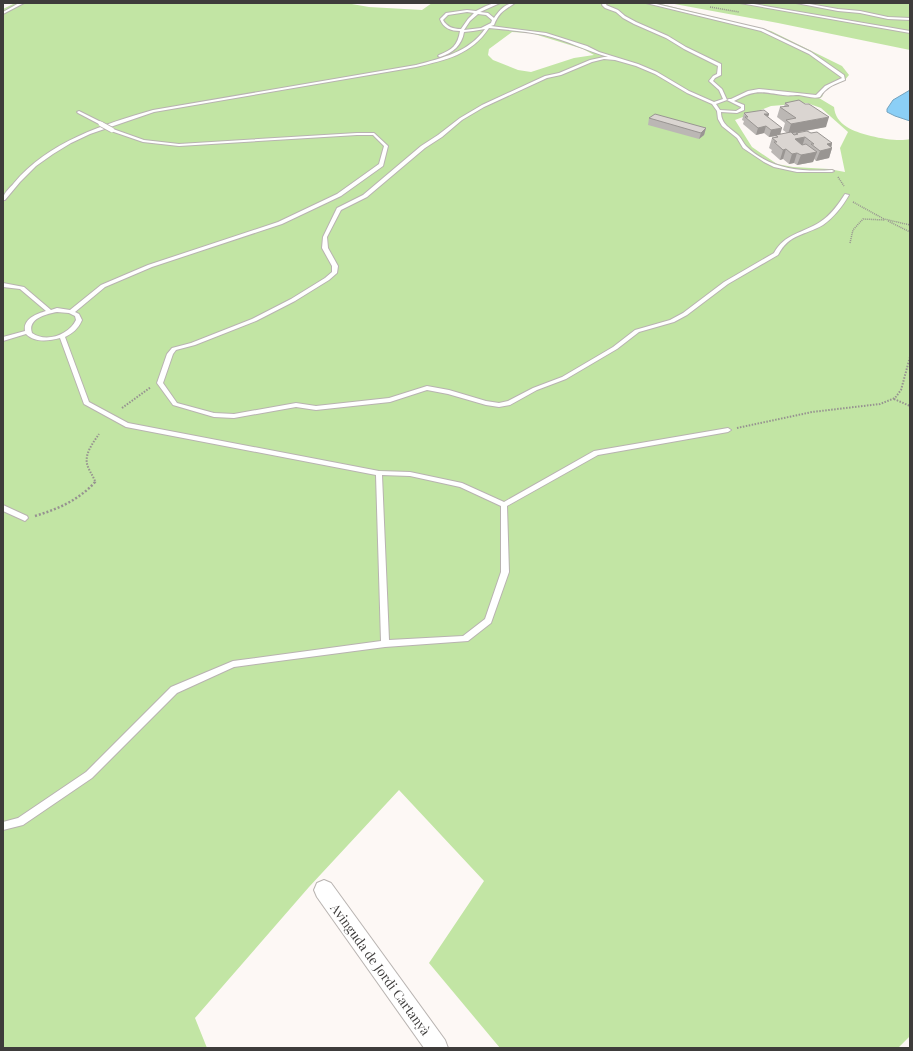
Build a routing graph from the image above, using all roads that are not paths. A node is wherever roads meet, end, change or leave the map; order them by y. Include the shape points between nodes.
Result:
1 (22, 3) edge
2 (498, 3) edge
3 (512, 3) edge
4 (605, 3) edge
5 (648, 3) edge
6 (742, 3) edge
7 (798, 3) edge
8 (478, 12) junction
9 (3, 13) edge
10 (910, 19) edge
11 (494, 20) junction
12 (488, 27) junction
13 (462, 30) junction
14 (910, 32) edge
15 (614, 58) junction
16 (416, 66) junction
17 (725, 100) junction
18 (731, 100) junction
19 (714, 103) junction
20 (719, 111) junction
21 (79, 112) dead end
22 (832, 170) road end
23 (847, 195) road end
24 (3, 199) edge
25 (3, 285) edge
26 (49, 311) junction
27 (72, 311) junction
28 (28, 332) junction
29 (62, 337) junction
30 (3, 339) edge
31 (728, 430) road end
32 (379, 473) junction
33 (504, 505) junction
34 (3, 508) edge
35 (25, 518) road end
36 (385, 644) junction
37 (3, 826) edge
38 (324, 890) dead end
39 (437, 1048) edge

1 - 9 lane
2 - 8 lane
3 - 11 lane via 501,10
4 - 17 lane via 606,7 618,11 635,23 720,65 719,75 711,81 721,90
5 - 18 lane via 762,30 815,56 844,78 825,86 819,96 758,90
6 - 14 lane
7 - 10 lane via 888,18
8 - 11 lane via 487,14
8 - 13 lane via 468,20
8 - 13 lane via 453,12 441,20 447,27
11 - 12 lane
12 - 13 lane
12 - 15 lane via 545,34
12 - 16 lane via 473,46 452,57
13 - 16 lane via 460,41 447,53
15 - 19 lane via 656,73 688,92
15 - 23 lane via 591,61 546,77 483,106 423,147 365,196 339,209 325,236 325,248 335,266 335,272 293,300 254,320 174,349 160,383 175,404 214,415 234,416 296,405 316,408 390,400 427,388 486,403 510,403 535,389 564,378 615,348 637,331 672,321 685,314 726,283 776,254 784,242 822,223 841,206
16 - 24 lane via 153,111 117,122 66,142 47,154 29,169
17 - 18 lane
17 - 19 lane
18 - 20 lane via 743,106 742,109 737,112
19 - 20 lane
20 - 22 lane via 721,123 744,146 771,165 808,173
21 - 27 lane, bridge via 112,130 143,141 179,145 374,134 386,146 381,165 338,196 280,223 150,266 103,286
25 - 26 lane via 22,288
26 - 27 lane
26 - 28 lane via 30,322
27 - 29 lane via 79,318 79,323
28 - 29 lane via 37,338
28 - 30 lane
29 - 32 lane via 86,403 126,425
31 - 33 lane via 596,453
32 - 33 lane via 410,474 462,485
32 - 36 lane
33 - 36 lane via 505,572 488,621 465,640
34 - 35 lane
36 - 37 lane via 233,664 174,690 89,775 20,822
38 - 39 street, Avinguda de Jordi Cartanyà

